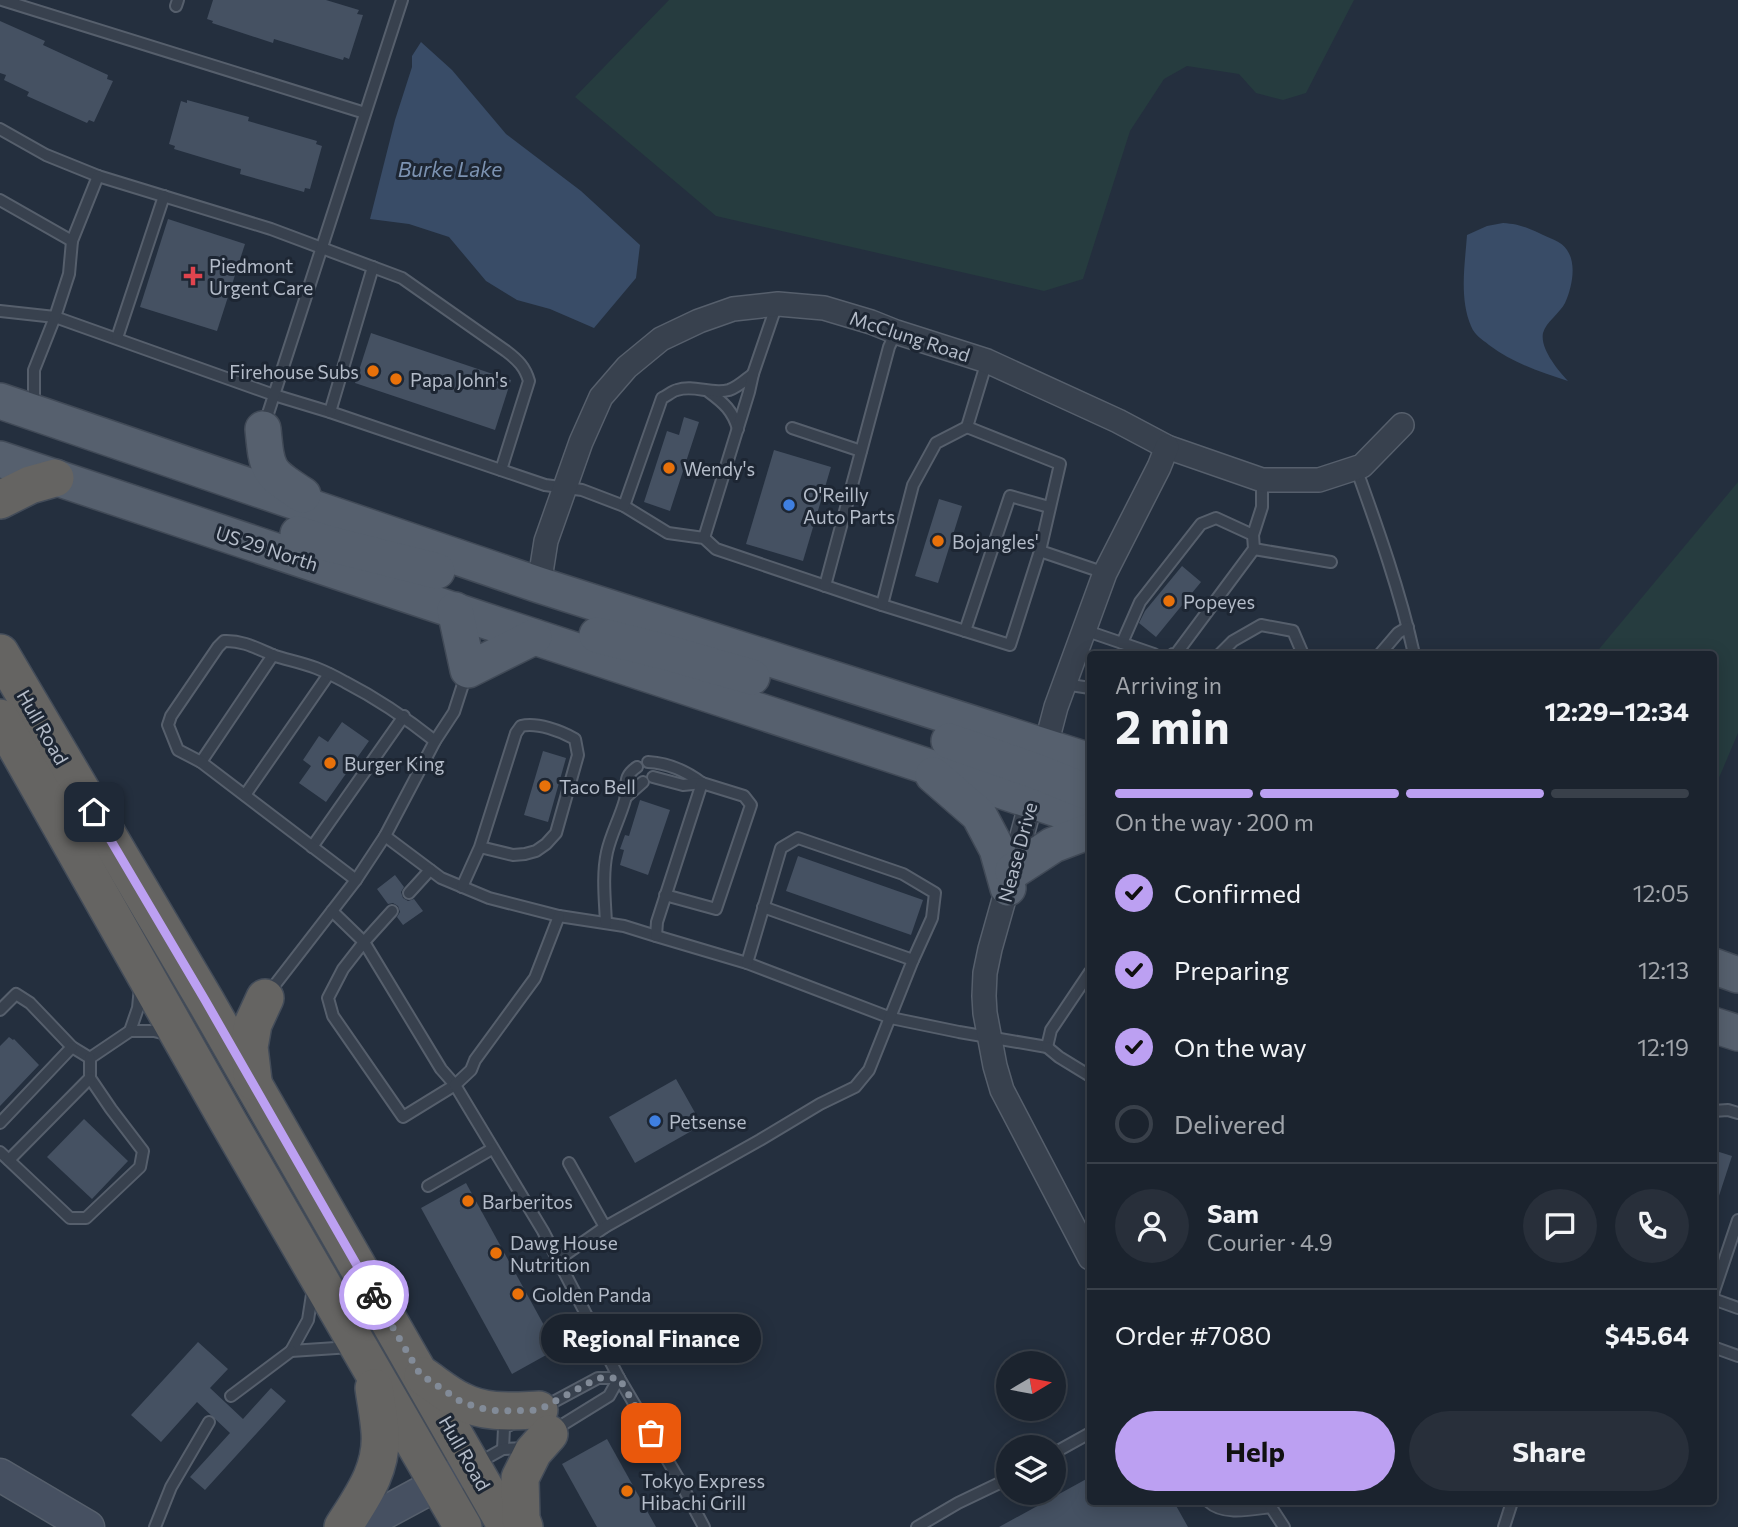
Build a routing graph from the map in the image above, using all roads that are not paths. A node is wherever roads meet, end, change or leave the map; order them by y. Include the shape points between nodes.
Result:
1 (2, 0) edge
2 (402, 0) edge
3 (365, 113) junction
4 (0, 129) edge
5 (98, 176) junction
6 (164, 196) junction
7 (0, 200) edge
8 (72, 241) junction
9 (322, 247) junction
10 (373, 267) junction
11 (778, 304) junction
12 (0, 312) edge
13 (55, 317) junction
14 (896, 332) junction
15 (117, 338) junction
16 (987, 360) junction
17 (753, 374) junction
18 (709, 392) junction
19 (274, 395) junction
20 (0, 401) edge
21 (330, 412) junction
22 (34, 413) junction
23 (1402, 425) dead end
24 (967, 427) junction
25 (792, 428) dead end
26 (264, 429) junction
27 (738, 429) junction
28 (0, 434) edge
29 (1167, 447) junction
30 (861, 451) junction
31 (0, 459) edge
32 (196, 468) junction
33 (1356, 468) junction
34 (501, 470) junction
35 (55, 478) junction
36 (1262, 480) junction
37 (564, 488) junction
38 (0, 500) edge
39 (624, 506) junction
40 (1049, 507) junction
41 (326, 511) junction
42 (1253, 536) junction
43 (704, 538) junction
44 (1254, 549) junction
45 (1040, 551) junction
46 (1331, 562) dead end
47 (1105, 573) junction
48 (540, 584) junction
49 (825, 586) junction
50 (882, 605) junction
51 (469, 615) junction
52 (1408, 627) junction
53 (965, 631) junction
54 (1084, 631) junction
55 (534, 637) junction
56 (1122, 643) junction
57 (1145, 651) edge
58 (1178, 651) edge
59 (1223, 651) edge
60 (1302, 651) edge
61 (1382, 651) edge
62 (1413, 651) edge
63 (0, 653) edge
64 (273, 655) junction
65 (468, 670) junction
66 (329, 674) junction
67 (1064, 684) junction
68 (1087, 688) edge
69 (404, 716) junction
70 (0, 718) edge
71 (435, 741) junction
72 (201, 762) junction
73 (916, 762) junction
74 (1087, 762) edge
75 (1038, 773) junction
76 (702, 783) junction
77 (1087, 792) edge
78 (244, 795) junction
79 (626, 797) junction
80 (1087, 817) edge
81 (1087, 832) edge
82 (385, 836) junction
83 (312, 847) junction
84 (481, 847) junction
85 (430, 870) junction
86 (356, 880) junction
87 (1010, 880) junction
88 (463, 887) junction
89 (409, 893) dead end
90 (665, 895) junction
91 (101, 898) junction
92 (763, 908) junction
93 (332, 911) junction
94 (392, 911) dead end
95 (559, 916) junction
96 (606, 923) junction
97 (656, 936) junction
98 (363, 942) junction
99 (914, 960) junction
100 (747, 963) junction
101 (1717, 967) edge
102 (142, 970) junction
103 (1738, 975) edge
104 (1087, 976) edge
105 (198, 989) junction
106 (265, 998) junction
107 (0, 1010) edge
108 (891, 1018) junction
109 (131, 1031) junction
110 (180, 1037) junction
111 (990, 1037) junction
112 (72, 1047) junction
113 (1047, 1047) junction
114 (90, 1058) junction
115 (1087, 1074) edge
116 (90, 1078) junction
117 (455, 1085) junction
118 (254, 1086) junction
119 (1717, 1111) edge
120 (1738, 1113) edge
121 (0, 1123) edge
122 (492, 1149) junction
123 (4, 1156) edge
124 (569, 1163) dead end
125 (429, 1186) dead end
126 (1738, 1220) edge
127 (605, 1227) junction
128 (1087, 1252) edge
129 (559, 1259) junction
130 (315, 1271) junction
131 (1717, 1285) edge
132 (1717, 1299) edge
133 (1738, 1308) edge
134 (1717, 1348) edge
135 (291, 1351) junction
136 (1738, 1356) edge
137 (365, 1358) junction
138 (420, 1374) junction
139 (619, 1378) junction
140 (231, 1396) dead end
141 (209, 1422) dead end
142 (544, 1422) junction
143 (1087, 1435) edge
144 (1066, 1446) edge
145 (488, 1458) junction
146 (0, 1475) edge
147 (438, 1483) junction
148 (996, 1485) edge
149 (1213, 1505) edge
150 (1265, 1505) edge
151 (1270, 1505) edge
152 (1511, 1505) edge
153 (88, 1527) edge
154 (155, 1527) edge
155 (343, 1527) edge
156 (358, 1527) edge
157 (463, 1527) edge
158 (508, 1527) edge
159 (524, 1527) edge
160 (704, 1527) edge
161 (917, 1527) edge
162 (1284, 1527) edge
163 (1504, 1527) edge

1 - 3 lane
2 - 3 lane
3 - 9 lane
4 - 5 lane via 46,155
5 - 6 lane
5 - 8 lane
6 - 9 lane
6 - 15 lane
7 - 8 lane
8 - 13 lane via 69,274
9 - 10 lane
9 - 19 lane
10 - 21 lane
10 - 34 lane via 402,278 520,361 529,381
11 - 14 street, McClung Road via 824,308
11 - 17 lane
11 - 37 street, McClung Road via 733,309 699,321 661,340 628,367 601,397
12 - 13 lane
13 - 15 lane
13 - 22 lane via 34,370
14 - 16 street, McClung Road
14 - 30 lane
15 - 19 lane
16 - 24 lane
16 - 29 street, McClung Road
17 - 18 lane via 728,390
17 - 27 lane
18 - 27 lane via 726,404
18 - 39 lane via 677,390 662,398
19 - 21 lane
19 - 26 lane
20 - 22 main road
21 - 34 lane
22 - 32 main road
23 - 33 street, McClung Road
24 - 40 lane via 1060,464
24 - 50 lane via 936,443 914,485
25 - 30 lane
26 - 32 main road via 237,457
26 - 41 main road via 266,458 277,478
27 - 43 lane
28 - 48 main road via 326,543 503,587
29 - 36 street, McClung Road
29 - 47 street, Nease Drive
30 - 49 lane
31 - 35 main road, US 29 North
32 - 41 main road
33 - 36 street, McClung Road via 1319,480
33 - 52 lane
34 - 37 lane
35 - 38 highway
35 - 51 main road, US 29 North
36 - 42 lane via 1262,507
37 - 39 lane
37 - 48 street, McClung Road via 546,541
39 - 43 lane via 668,533
40 - 45 lane
40 - 53 lane via 1010,496
41 - 48 main road
42 - 44 lane
42 - 56 lane via 1216,518 1201,524 1140,602
43 - 49 lane via 716,549
44 - 46 lane
44 - 58 lane
45 - 47 lane
45 - 53 lane via 1010,646
47 - 54 street, Nease Drive
48 - 75 main road
49 - 50 lane
50 - 53 lane
51 - 55 main road, US 29 North
51 - 65 main road
51 - 75 main road via 535,620 664,652
52 - 61 lane
52 - 62 lane
54 - 56 lane
54 - 67 street, Nease Drive
55 - 65 main road
55 - 73 main road, US 29 North
56 - 57 lane
59 - 60 lane via 1261,625 1293,631
63 - 105 highway, Hull Road
64 - 66 lane
64 - 72 lane
64 - 72 lane via 224,641 171,716 168,725 178,750
65 - 71 lane via 454,712
66 - 69 lane
66 - 78 lane
67 - 68 lane
67 - 75 street, Nease Drive
69 - 71 lane
69 - 83 lane
70 - 91 highway, Hull Road
71 - 82 lane
72 - 78 lane
73 - 75 main road, US 29 North
73 - 87 main road via 979,815
74 - 75 main road
75 - 77 main road
75 - 80 main road
75 - 87 street, Nease Drive
76 - 79 lane via 648,780
76 - 79 lane via 688,772 659,763 643,765 626,778
76 - 90 lane
76 - 90 lane via 744,796 751,805 716,909
78 - 83 lane
79 - 96 lane via 607,852
81 - 87 main road via 1053,845
82 - 85 lane
82 - 86 lane
83 - 86 lane
84 - 84 lane via 521,726 529,724 575,739 578,755 556,833 536,851 525,854
84 - 88 lane
85 - 88 lane
85 - 89 lane
86 - 93 lane
87 - 111 street, Nease Drive via 985,973
88 - 95 lane
90 - 97 lane
91 - 102 highway, Hull Road
91 - 105 highway via 118,891 124,894 151,942
92 - 99 lane
92 - 99 lane via 781,848 798,838 857,858 903,874 935,893 932,918
92 - 100 lane
93 - 98 lane
93 - 106 lane
94 - 98 lane
95 - 96 lane
95 - 117 lane via 535,978 471,1070
96 - 97 lane
97 - 100 lane
98 - 117 lane
98 - 117 lane via 328,998 333,1016 403,1117
99 - 108 lane
100 - 108 lane
101 - 103 main road
102 - 109 lane
102 - 110 highway, Hull Road
104 - 113 lane via 1051,1030
105 - 106 highway via 251,1002
105 - 118 highway, Hull Road
106 - 118 highway via 249,1047
107 - 112 lane via 16,994
108 - 111 lane
108 - 127 lane via 869,1070 855,1087
109 - 110 lane
109 - 114 lane
110 - 130 highway, Hull Road
111 - 113 lane
111 - 128 street, Nease Drive via 1002,1090
112 - 114 lane
112 - 121 lane
113 - 115 lane
114 - 116 lane
116 - 123 lane
116 - 123 lane via 143,1152 140,1167 86,1218 70,1218
117 - 122 lane
118 - 138 highway, Hull Road
119 - 120 lane
122 - 125 lane
122 - 129 lane
124 - 127 lane
126 - 131 lane
127 - 129 lane
129 - 139 lane
130 - 135 lane via 308,1320
130 - 137 highway, Hull Road
132 - 133 lane
134 - 136 lane
135 - 137 lane
135 - 140 lane
137 - 147 highway, Hull Road
137 - 155 highway via 380,1431 378,1462
138 - 142 highway via 460,1401
138 - 145 highway, Hull Road
139 - 142 lane via 608,1396
139 - 142 lane via 598,1378
139 - 160 lane
141 - 154 lane via 170,1487
142 - 145 lane via 526,1448
142 - 145 lane via 504,1428
142 - 159 highway via 520,1478
143 - 144 lane
145 - 147 main road
145 - 158 highway, Hull Road
146 - 153 main road
147 - 156 main road
147 - 157 highway, Hull Road
148 - 161 lane
149 - 150 lane via 1238,1511
151 - 162 lane
152 - 163 lane

